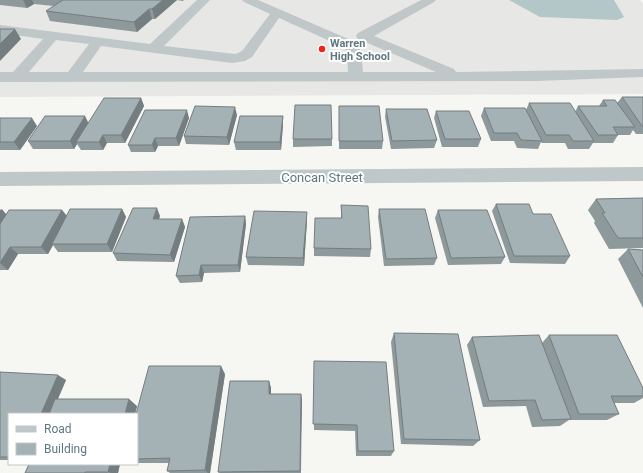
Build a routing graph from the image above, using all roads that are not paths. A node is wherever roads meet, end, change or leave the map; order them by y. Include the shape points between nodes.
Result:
1 (204, 0) edge
2 (248, 0) edge
3 (430, 0) edge
4 (277, 13) junction
5 (0, 29) edge
6 (349, 30) dead end
7 (53, 36) junction
8 (363, 36) junction
9 (98, 42) junction
10 (153, 49) junction
11 (643, 73) edge
12 (356, 76) junction
13 (458, 76) junction
14 (0, 77) edge
15 (17, 77) junction
16 (72, 77) junction
17 (643, 174) edge
18 (0, 179) edge

1 - 10 street
2 - 4 street
3 - 8 street
4 - 10 street via 247,54 240,58
4 - 12 street via 348,44 354,51
5 - 7 street
6 - 8 street
7 - 9 street
7 - 15 street
8 - 13 street
9 - 10 street
9 - 16 street
11 - 13 street
12 - 13 street
12 - 16 street
14 - 15 street
15 - 16 street
17 - 18 street, Concan Street

